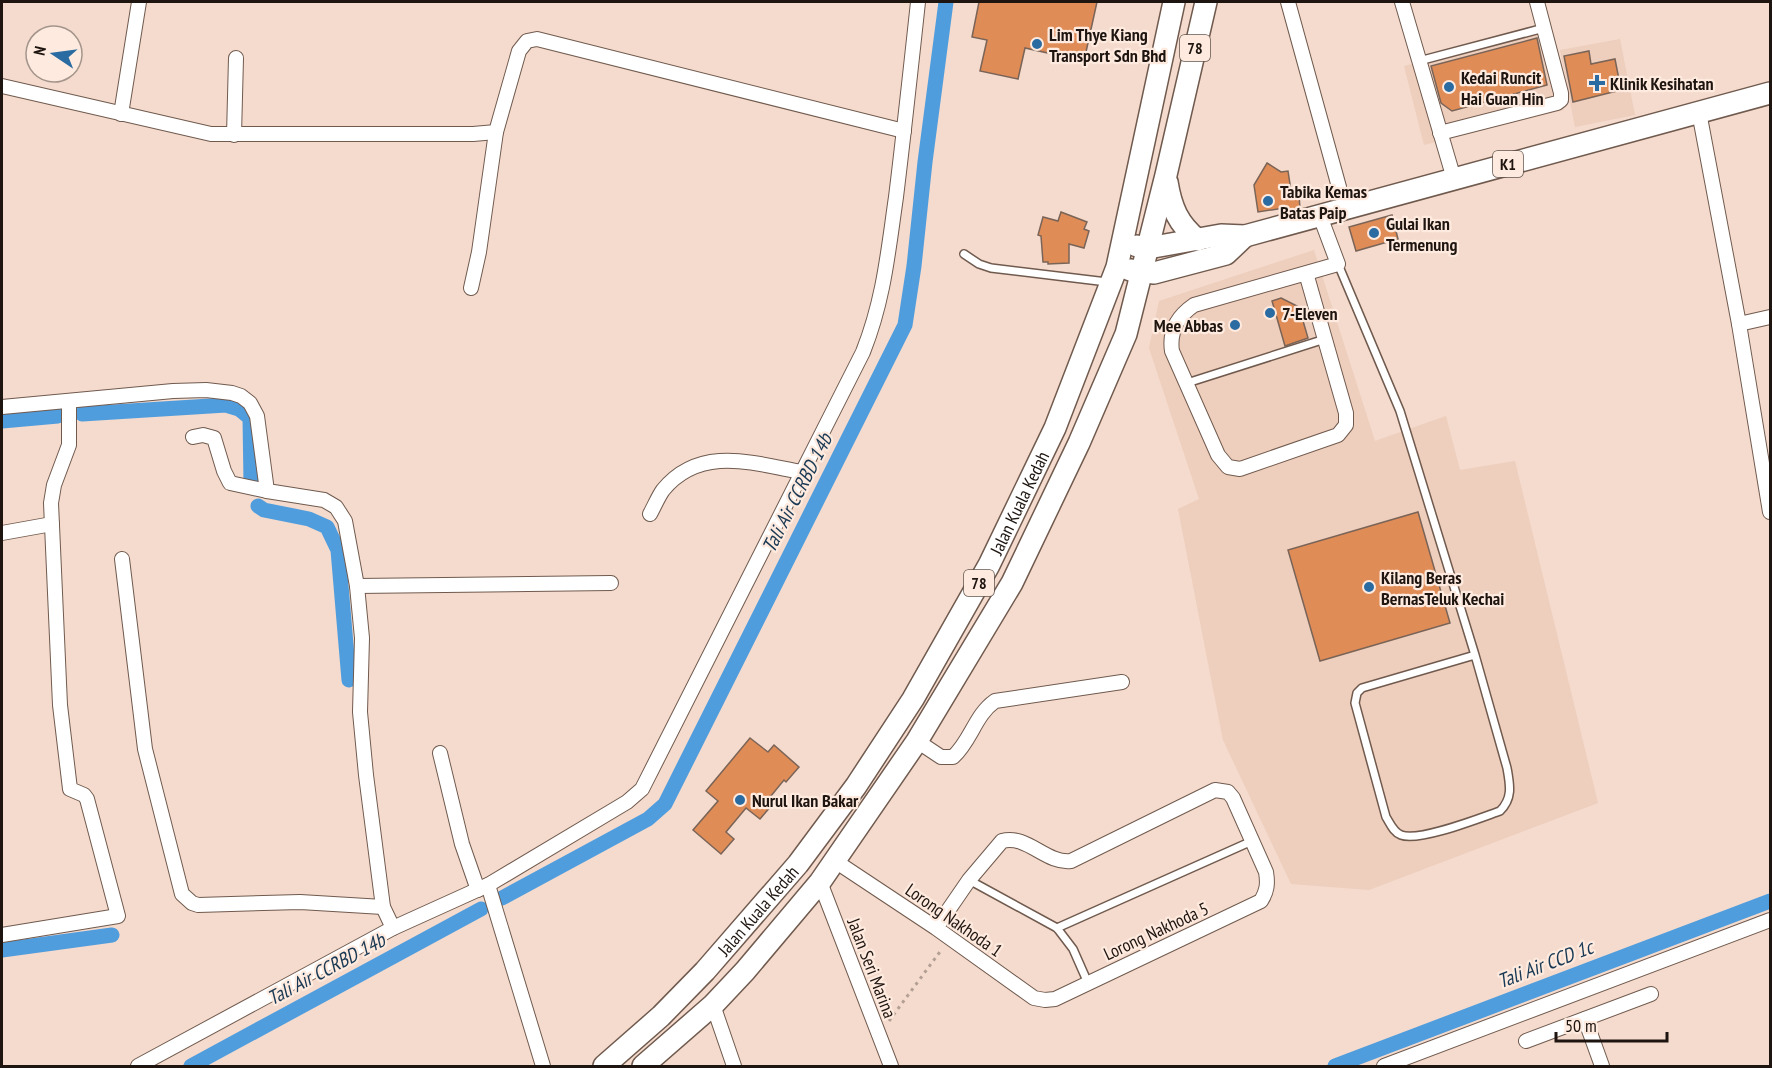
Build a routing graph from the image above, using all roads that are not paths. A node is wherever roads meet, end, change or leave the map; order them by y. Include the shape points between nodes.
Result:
1 (139, 2) edge
2 (918, 2) edge
3 (1174, 2) edge
4 (1206, 2) edge
5 (1288, 2) edge
6 (1402, 2) edge
7 (1537, 2) edge
8 (1544, 28) junction
9 (236, 58) dead end
10 (1419, 61) junction
11 (2, 86) edge
12 (1770, 93) edge
13 (1699, 112) junction
14 (120, 114) junction
15 (904, 130) junction
16 (496, 132) junction
17 (1440, 133) junction
18 (234, 135) junction
19 (1166, 176) junction
20 (1454, 179) junction
21 (1340, 187) dead end
22 (1320, 216) junction
23 (1245, 236) junction
24 (1198, 240) junction
25 (1122, 242) junction
26 (1148, 248) junction
27 (964, 254) dead end
28 (1338, 264) junction
29 (1181, 267) junction
30 (1142, 272) junction
31 (1306, 273) junction
32 (1113, 275) junction
33 (471, 288) dead end
34 (1770, 317) edge
35 (1739, 324) junction
36 (1126, 334) junction
37 (1325, 339) junction
38 (1187, 383) junction
39 (69, 402) junction
40 (2, 407) edge
41 (194, 437) dead end
42 (801, 472) junction
43 (267, 491) junction
44 (1770, 512) edge
45 (650, 514) dead end
46 (52, 524) junction
47 (2, 533) edge
48 (122, 559) dead end
49 (611, 583) dead end
50 (357, 586) junction
51 (1475, 655) junction
52 (1122, 682) dead end
53 (917, 741) junction
54 (440, 753) dead end
55 (1252, 841) junction
56 (835, 861) junction
57 (969, 880) junction
58 (820, 882) junction
59 (483, 888) junction
60 (382, 907) junction
61 (1770, 920) edge
62 (393, 928) junction
63 (936, 928) junction
64 (1057, 928) junction
65 (2, 935) edge
66 (1088, 983) junction
67 (1651, 994) dead end
68 (1055, 999) joint
69 (713, 1005) junction
70 (1585, 1019) junction
71 (1526, 1041) dead end
72 (138, 1066) edge
73 (543, 1066) edge
74 (604, 1066) edge
75 (643, 1066) edge
76 (734, 1066) edge
77 (891, 1066) edge
78 (1384, 1066) edge
79 (1602, 1066) edge

1 - 14 street
2 - 15 street
3 - 25 main road, Jalan Kuala Kedah / 78
4 - 19 main road, Jalan Kuala Kedah / 78
5 - 21 street
6 - 10 street
7 - 8 street
8 - 10 lane
8 - 17 street via 1560,102
9 - 18 street
10 - 17 street
11 - 14 street
12 - 13 main road, K1
13 - 20 main road, K1
13 - 35 street
14 - 18 street via 198,132
15 - 16 street via 537,39 527,41 519,51
15 - 42 street via 885,275 874,323
16 - 18 street
16 - 33 street
17 - 20 street
19 - 24 main road via 1174,212
19 - 26 main road, Jalan Kuala Kedah / 78
20 - 22 main road, K1
22 - 23 main road, K1
22 - 28 street
23 - 24 main road, K1 via 1221,235
23 - 29 main road, K1 via 1226,254
24 - 26 main road, K1
25 - 26 main road, K1
25 - 32 main road, Jalan Kuala Kedah / 78
26 - 30 main road, Jalan Kuala Kedah / 78
27 - 32 lane via 991,268
28 - 31 street
28 - 51 lane via 1400,411
29 - 30 main road, K1
29 - 36 main road via 1145,294
30 - 32 main road, K1
30 - 36 main road, Jalan Kuala Kedah / 78
31 - 37 street
31 - 38 street via 1186,310 1171,341
32 - 74 main road, Jalan Kuala Kedah / 78 via 1050,438 989,565 913,699 856,786 790,873 705,971
34 - 35 street
35 - 44 street
36 - 53 main road, Jalan Kuala Kedah / 78 via 1012,583
37 - 38 lane
37 - 38 street via 1346,425 1338,435 1240,469 1228,467 1218,454
39 - 40 street
39 - 43 street via 206,390 241,396 257,416
39 - 46 street via 69,445 51,496
41 - 43 street via 214,438 230,483
42 - 45 street via 721,460 699,465 685,470 663,490
42 - 59 street via 642,789 627,802
43 - 50 street via 315,497 336,507 345,521
46 - 47 street
46 - 65 street via 60,705 68,783 70,789 87,799 118,916
48 - 60 street via 145,749 182,894 198,905 300,902
49 - 50 street
50 - 60 street via 362,638 360,712
51 - 51 lane via 1362,688 1357,693 1354,703 1386,817 1400,835 1435,832 1500,811 1506,805 1510,787 1507,768
52 - 53 street via 995,701 982,712 953,756 941,757
53 - 56 main road, Jalan Kuala Kedah / 78
54 - 59 street via 462,844
55 - 57 street via 1232,795 1215,790 1071,861 1058,860 1014,840 1002,841
55 - 64 lane
55 - 66 street, Lorong Nakhoda 5 via 1266,872 1267,889 1261,901
56 - 58 main road, Jalan Kuala Kedah / 78
56 - 63 street, Lorong Nakhoda 1
57 - 63 street
57 - 64 lane
58 - 69 main road, Jalan Kuala Kedah / 78
58 - 77 street, Jalan Seri Marina
59 - 62 street
59 - 73 street
60 - 62 street
61 - 78 street
62 - 72 street
63 - 68 street, Lorong Nakhoda 1 via 1034,998
64 - 66 lane via 1073,949
66 - 68 street, Lorong Nakhoda 5
67 - 70 street
69 - 75 main road, Jalan Kuala Kedah / 78
69 - 76 street
70 - 71 street
70 - 79 street

